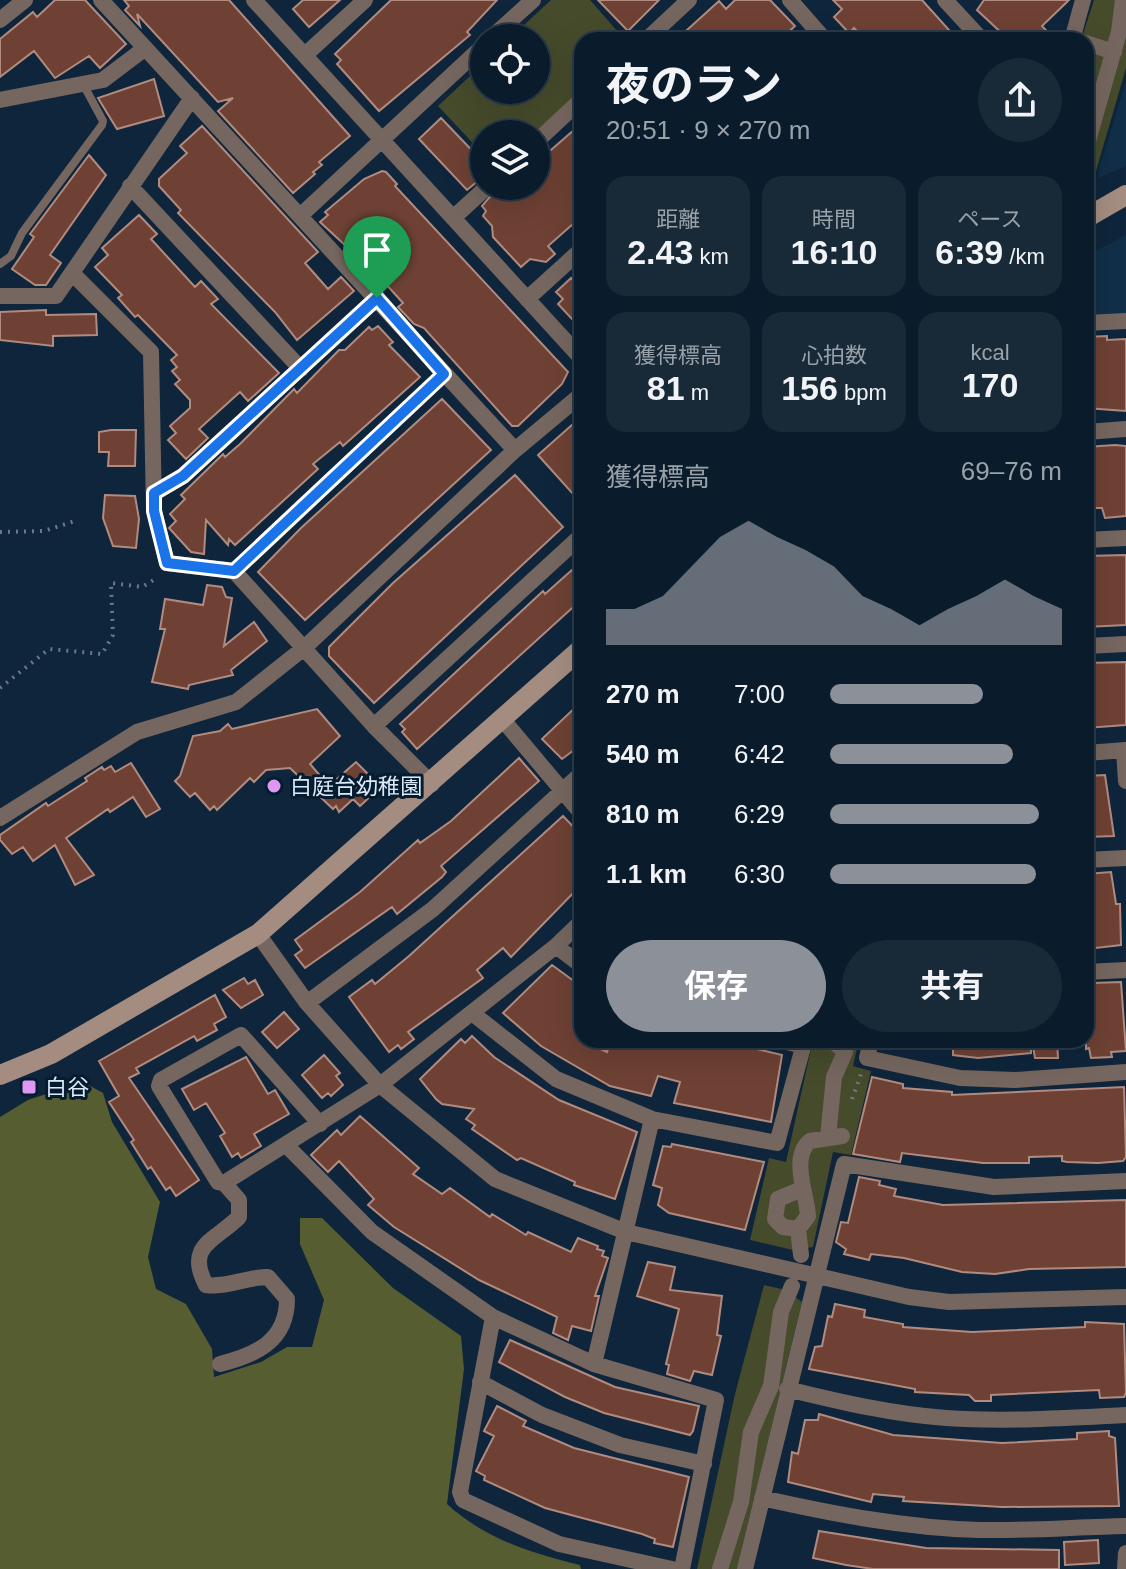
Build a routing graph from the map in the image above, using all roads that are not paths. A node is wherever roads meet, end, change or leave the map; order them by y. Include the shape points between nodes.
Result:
1 (25, 0) edge
2 (101, 0) edge
3 (254, 0) edge
4 (365, 0) edge
5 (533, 0) edge
6 (689, 0) edge
7 (790, 0) edge
8 (945, 0) edge
9 (1083, 0) edge
10 (1123, 0) edge
11 (0, 20) edge
12 (506, 24) edge
13 (655, 32) edge
14 (812, 32) edge
15 (975, 32) edge
16 (1075, 32) edge
17 (1094, 46) edge
18 (144, 49) junction
19 (1114, 52) junction
20 (305, 55) junction
21 (470, 58) edge
22 (83, 84) junction
23 (192, 98) junction
24 (0, 100) edge
25 (574, 106) edge
26 (1094, 120) edge
27 (550, 129) edge
28 (380, 139) junction
29 (130, 186) junction
30 (1126, 195) edge
31 (473, 200) edge
32 (1094, 213) edge
33 (301, 215) junction
34 (453, 218) junction
35 (574, 256) edge
36 (0, 264) edge
37 (73, 274) junction
38 (0, 296) edge
39 (377, 298) junction
40 (527, 299) junction
41 (1126, 321) edge
42 (1094, 323) edge
43 (574, 350) edge
44 (301, 369) junction
45 (444, 374) junction
46 (574, 401) edge
47 (1126, 429) edge
48 (1094, 431) edge
49 (515, 450) junction
50 (154, 493) junction
51 (1126, 538) edge
52 (1094, 540) edge
53 (574, 542) edge
54 (234, 571) junction
55 (1126, 644) edge
56 (1094, 646) edge
57 (304, 648) junction
58 (574, 655) edge
59 (503, 720) junction
60 (374, 726) junction
61 (1125, 750) edge
62 (1094, 752) edge
63 (574, 780) edge
64 (1126, 781) edge
65 (432, 784) junction
66 (562, 791) junction
67 (574, 805) edge
68 (0, 817) edge
69 (1126, 858) edge
70 (1094, 860) edge
71 (574, 929) edge
72 (258, 934) junction
73 (556, 946) junction
74 (574, 960) edge
75 (1126, 970) edge
76 (1094, 972) edge
77 (307, 1003) junction
78 (472, 1013) junction
79 (803, 1048) edge
80 (841, 1048) edge
81 (869, 1048) edge
82 (1126, 1072) edge
83 (0, 1075) edge
84 (380, 1085) junction
85 (652, 1119) junction
86 (320, 1124) junction
87 (287, 1146) junction
88 (1126, 1181) edge
89 (224, 1183) junction
90 (802, 1189) junction
91 (798, 1229) junction
92 (626, 1232) junction
93 (801, 1255) dead end
94 (815, 1277) junction
95 (792, 1286) dead end
96 (1126, 1297) edge
97 (493, 1317) junction
98 (220, 1364) dead end
99 (594, 1364) junction
100 (480, 1382) junction
101 (787, 1389) junction
102 (1126, 1415) edge
103 (704, 1464) junction
104 (762, 1498) junction
105 (1126, 1526) edge
106 (1126, 1553) edge
107 (672, 1569) edge
108 (682, 1569) edge
109 (720, 1569) edge
110 (745, 1569) edge
111 (1125, 1569) edge

1 - 11 street
2 - 18 street
3 - 20 street
4 - 20 street
5 - 12 street
6 - 13 street
7 - 14 street
8 - 15 street
9 - 16 street
10 - 19 street
17 - 19 street
18 - 22 street via 103,80
18 - 23 street
19 - 26 street
20 - 28 street
21 - 28 street
22 - 24 street
22 - 36 lane via 102,125 22,233 11,256
23 - 29 street
23 - 33 street
25 - 27 street
28 - 33 street
28 - 34 street
29 - 37 street
29 - 44 street
30 - 32 street
31 - 34 street
33 - 39 street
34 - 40 street
35 - 40 street
37 - 38 street via 56,296
37 - 50 street via 151,352
39 - 44 street
39 - 45 street
40 - 43 street
41 - 42 street
44 - 50 street via 183,476
45 - 49 street
45 - 54 street
46 - 49 street
47 - 48 street
49 - 57 street
50 - 54 street via 167,563
51 - 52 street
53 - 60 street
54 - 57 street
55 - 56 street
57 - 60 street
57 - 68 street via 236,702 137,732
58 - 59 street
59 - 65 street
59 - 66 street
60 - 65 street
61 - 62 street
61 - 64 street
63 - 66 street
65 - 72 street
66 - 67 street
66 - 77 street via 433,909
69 - 70 street
71 - 73 street
72 - 77 street
72 - 83 street via 51,1054
73 - 74 street
73 - 78 street
75 - 76 street
77 - 84 street
78 - 84 street
78 - 85 street via 556,1079
79 - 85 street via 777,1143
80 - 90 street via 845,1052 834,1077 835,1137 805,1145
81 - 82 street via 867,1058 960,1078
84 - 86 street
84 - 92 street via 495,1179
85 - 92 street
86 - 87 street
86 - 89 street via 241,1035 161,1080 159,1086 218,1182
87 - 89 street
87 - 97 street via 372,1232
88 - 94 street via 994,1187 844,1164
89 - 98 street via 239,1200 239,1217 204,1244 199,1272 206,1285 213,1286 268,1277 287,1299 287,1316 257,1353
90 - 91 street via 808,1216
90 - 91 street via 775,1205 775,1219 783,1227
91 - 93 street
92 - 94 street
92 - 99 street
94 - 96 street via 949,1302
94 - 101 street
95 - 109 street via 781,1312 771,1386 751,1432 741,1502
97 - 99 street
97 - 100 street
99 - 103 street via 716,1400
100 - 103 street via 542,1415 620,1445
100 - 107 street via 460,1492 463,1500 559,1544
101 - 102 street via 868,1409 946,1418
101 - 104 street
103 - 108 street
104 - 105 street via 928,1527
104 - 110 street
106 - 111 street

